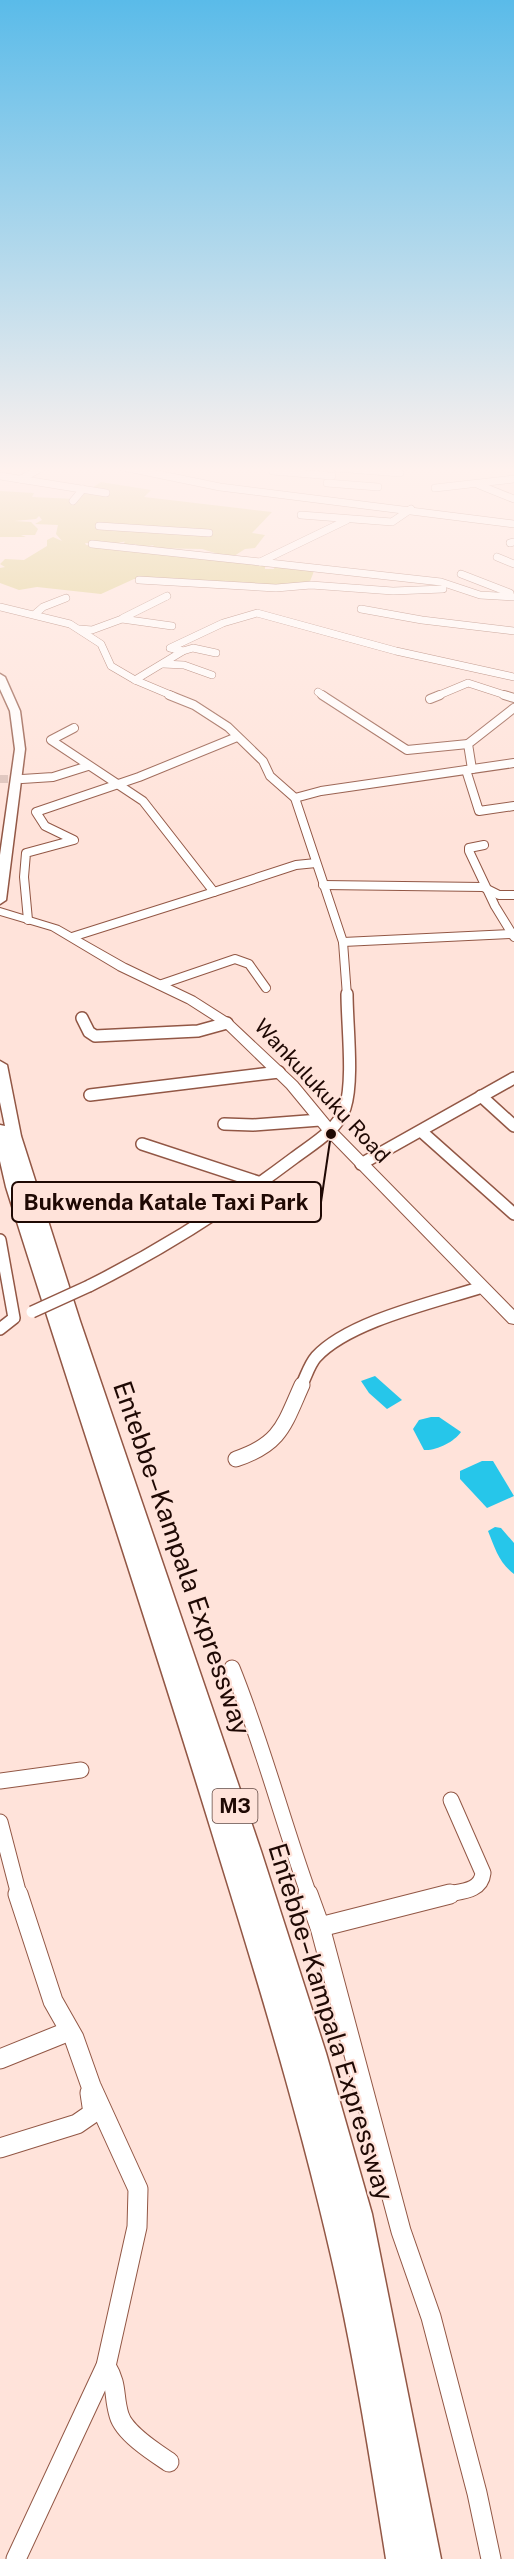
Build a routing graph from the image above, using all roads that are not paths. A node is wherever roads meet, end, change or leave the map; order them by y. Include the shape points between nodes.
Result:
1 (232, 585) edge
2 (306, 585) edge
3 (317, 585) edge
4 (451, 585) edge
5 (490, 585) edge
6 (459, 588) junction
7 (167, 596) dead end
8 (514, 596) edge
9 (66, 598) dead end
10 (0, 607) edge
11 (361, 609) dead end
12 (35, 614) junction
13 (122, 619) junction
14 (172, 626) dead end
15 (78, 629) junction
16 (514, 631) edge
17 (183, 651) junction
18 (216, 653) dead end
19 (162, 664) junction
20 (212, 675) dead end
21 (0, 677) edge
22 (514, 677) edge
23 (135, 680) junction
24 (318, 692) dead end
25 (0, 697) edge
26 (514, 698) edge
27 (430, 699) dead end
28 (514, 708) edge
29 (74, 728) dead end
30 (237, 737) junction
31 (468, 744) junction
32 (514, 763) edge
33 (88, 766) junction
34 (469, 770) junction
35 (22, 779) tunnel mouth
36 (120, 783) junction
37 (295, 798) junction
38 (514, 806) edge
39 (0, 830) edge
40 (484, 845) dead end
41 (316, 863) junction
42 (323, 885) junction
43 (488, 888) junction
44 (214, 892) junction
45 (514, 895) edge
46 (0, 900) edge
47 (6, 912) edge
48 (28, 920) junction
49 (513, 936) edge
50 (72, 937) junction
51 (343, 942) junction
52 (159, 985) junction
53 (266, 988) dead end
54 (82, 1018) dead end
55 (227, 1023) junction
56 (0, 1065) edge
57 (279, 1072) junction
58 (514, 1078) edge
59 (90, 1095) dead end
60 (481, 1096) junction
61 (320, 1120) junction
62 (224, 1124) dead end
63 (514, 1126) edge
64 (0, 1130) edge
65 (330, 1131) junction
66 (422, 1132) junction
67 (141, 1144) dead end
68 (361, 1164) junction
69 (261, 1183) junction
70 (514, 1214) edge
71 (0, 1240) edge
72 (482, 1287) junction
73 (511, 1312) edge
74 (14, 1318) junction
75 (0, 1329) edge
76 (236, 1458) dead end
77 (232, 1668) dead end
78 (81, 1770) dead end
79 (0, 1781) edge
80 (451, 1800) dead end
81 (0, 1821) edge
82 (320, 1927) junction
83 (67, 2032) junction
84 (0, 2059) edge
85 (91, 2086) junction
86 (0, 2148) edge
87 (106, 2366) junction
88 (169, 2462) dead end
89 (16, 2559) edge
90 (401, 2559) edge
91 (426, 2559) edge
92 (491, 2559) edge

1 - 2 street
3 - 6 street via 393,591
4 - 6 street
5 - 8 street
6 - 8 street via 480,596
7 - 13 street
9 - 12 street
10 - 12 street
11 - 16 street
12 - 15 street
13 - 14 street
13 - 15 street via 92,630
15 - 23 street via 101,644 111,666
17 - 18 street via 193,648
17 - 19 street
17 - 22 street via 170,648 223,623 257,613 396,651
19 - 20 street via 184,665
19 - 23 street
21 - 46 highway via 15,711 20,749
23 - 30 street via 194,705
24 - 31 street via 407,750
25 - 39 highway via 10,745
26 - 27 street via 468,683
28 - 31 street
29 - 33 street via 51,740
30 - 36 street
30 - 37 street
31 - 34 street
32 - 34 street
33 - 35 street via 53,777
33 - 36 street
34 - 37 street
34 - 38 street via 479,811
36 - 44 street via 143,801
36 - 48 street via 36,812 43,825 74,840 26,853
37 - 41 street
40 - 43 street via 469,851
41 - 42 street
41 - 44 street via 296,865
42 - 43 street
42 - 51 street
43 - 45 street via 499,895
43 - 49 street via 497,914
44 - 50 street
47 - 48 main road, Wankulukuku Road
48 - 50 main road, Wankulukuku Road
49 - 51 street
50 - 52 main road, Wankulukuku Road
51 - 65 street via 348,1079 345,1109
52 - 53 street via 235,958 249,964
52 - 55 main road, Wankulukuku Road
54 - 55 street via 95,1036 198,1031
55 - 57 main road, Wankulukuku Road
56 - 91 highway, Entebbe–Kampala Expressway / M3 via 14,1136 72,1321 247,1841 317,2065 359,2214
57 - 59 street
57 - 61 main road, Wankulukuku Road
58 - 60 street
60 - 63 street
60 - 66 street
61 - 62 street
61 - 65 main road, Wankulukuku Road
64 - 90 highway, Entebbe–Kampala Expressway / M3 via 14,1187 175,1677 286,2033 344,2255 378,2417
65 - 68 main road, Wankulukuku Road
65 - 69 street
66 - 68 street
66 - 70 street
67 - 69 street
68 - 72 main road, Wankulukuku Road
69 - 74 street, bridge via 194,1229 89,1286
71 - 74 street
72 - 73 main road, Wankulukuku Road
72 - 76 street via 358,1330 332,1344 315,1358 282,1433 265,1448
74 - 75 street
77 - 82 street via 255,1725
78 - 79 street
80 - 82 street via 483,1873 477,1887
81 - 83 street via 12,1874
82 - 92 street via 401,2231 434,2328
83 - 84 street
83 - 85 street via 74,2038
85 - 86 street via 93,2113 77,2124
85 - 87 street via 138,2189 134,2249
87 - 88 street via 115,2382 119,2417 142,2444
87 - 89 street

